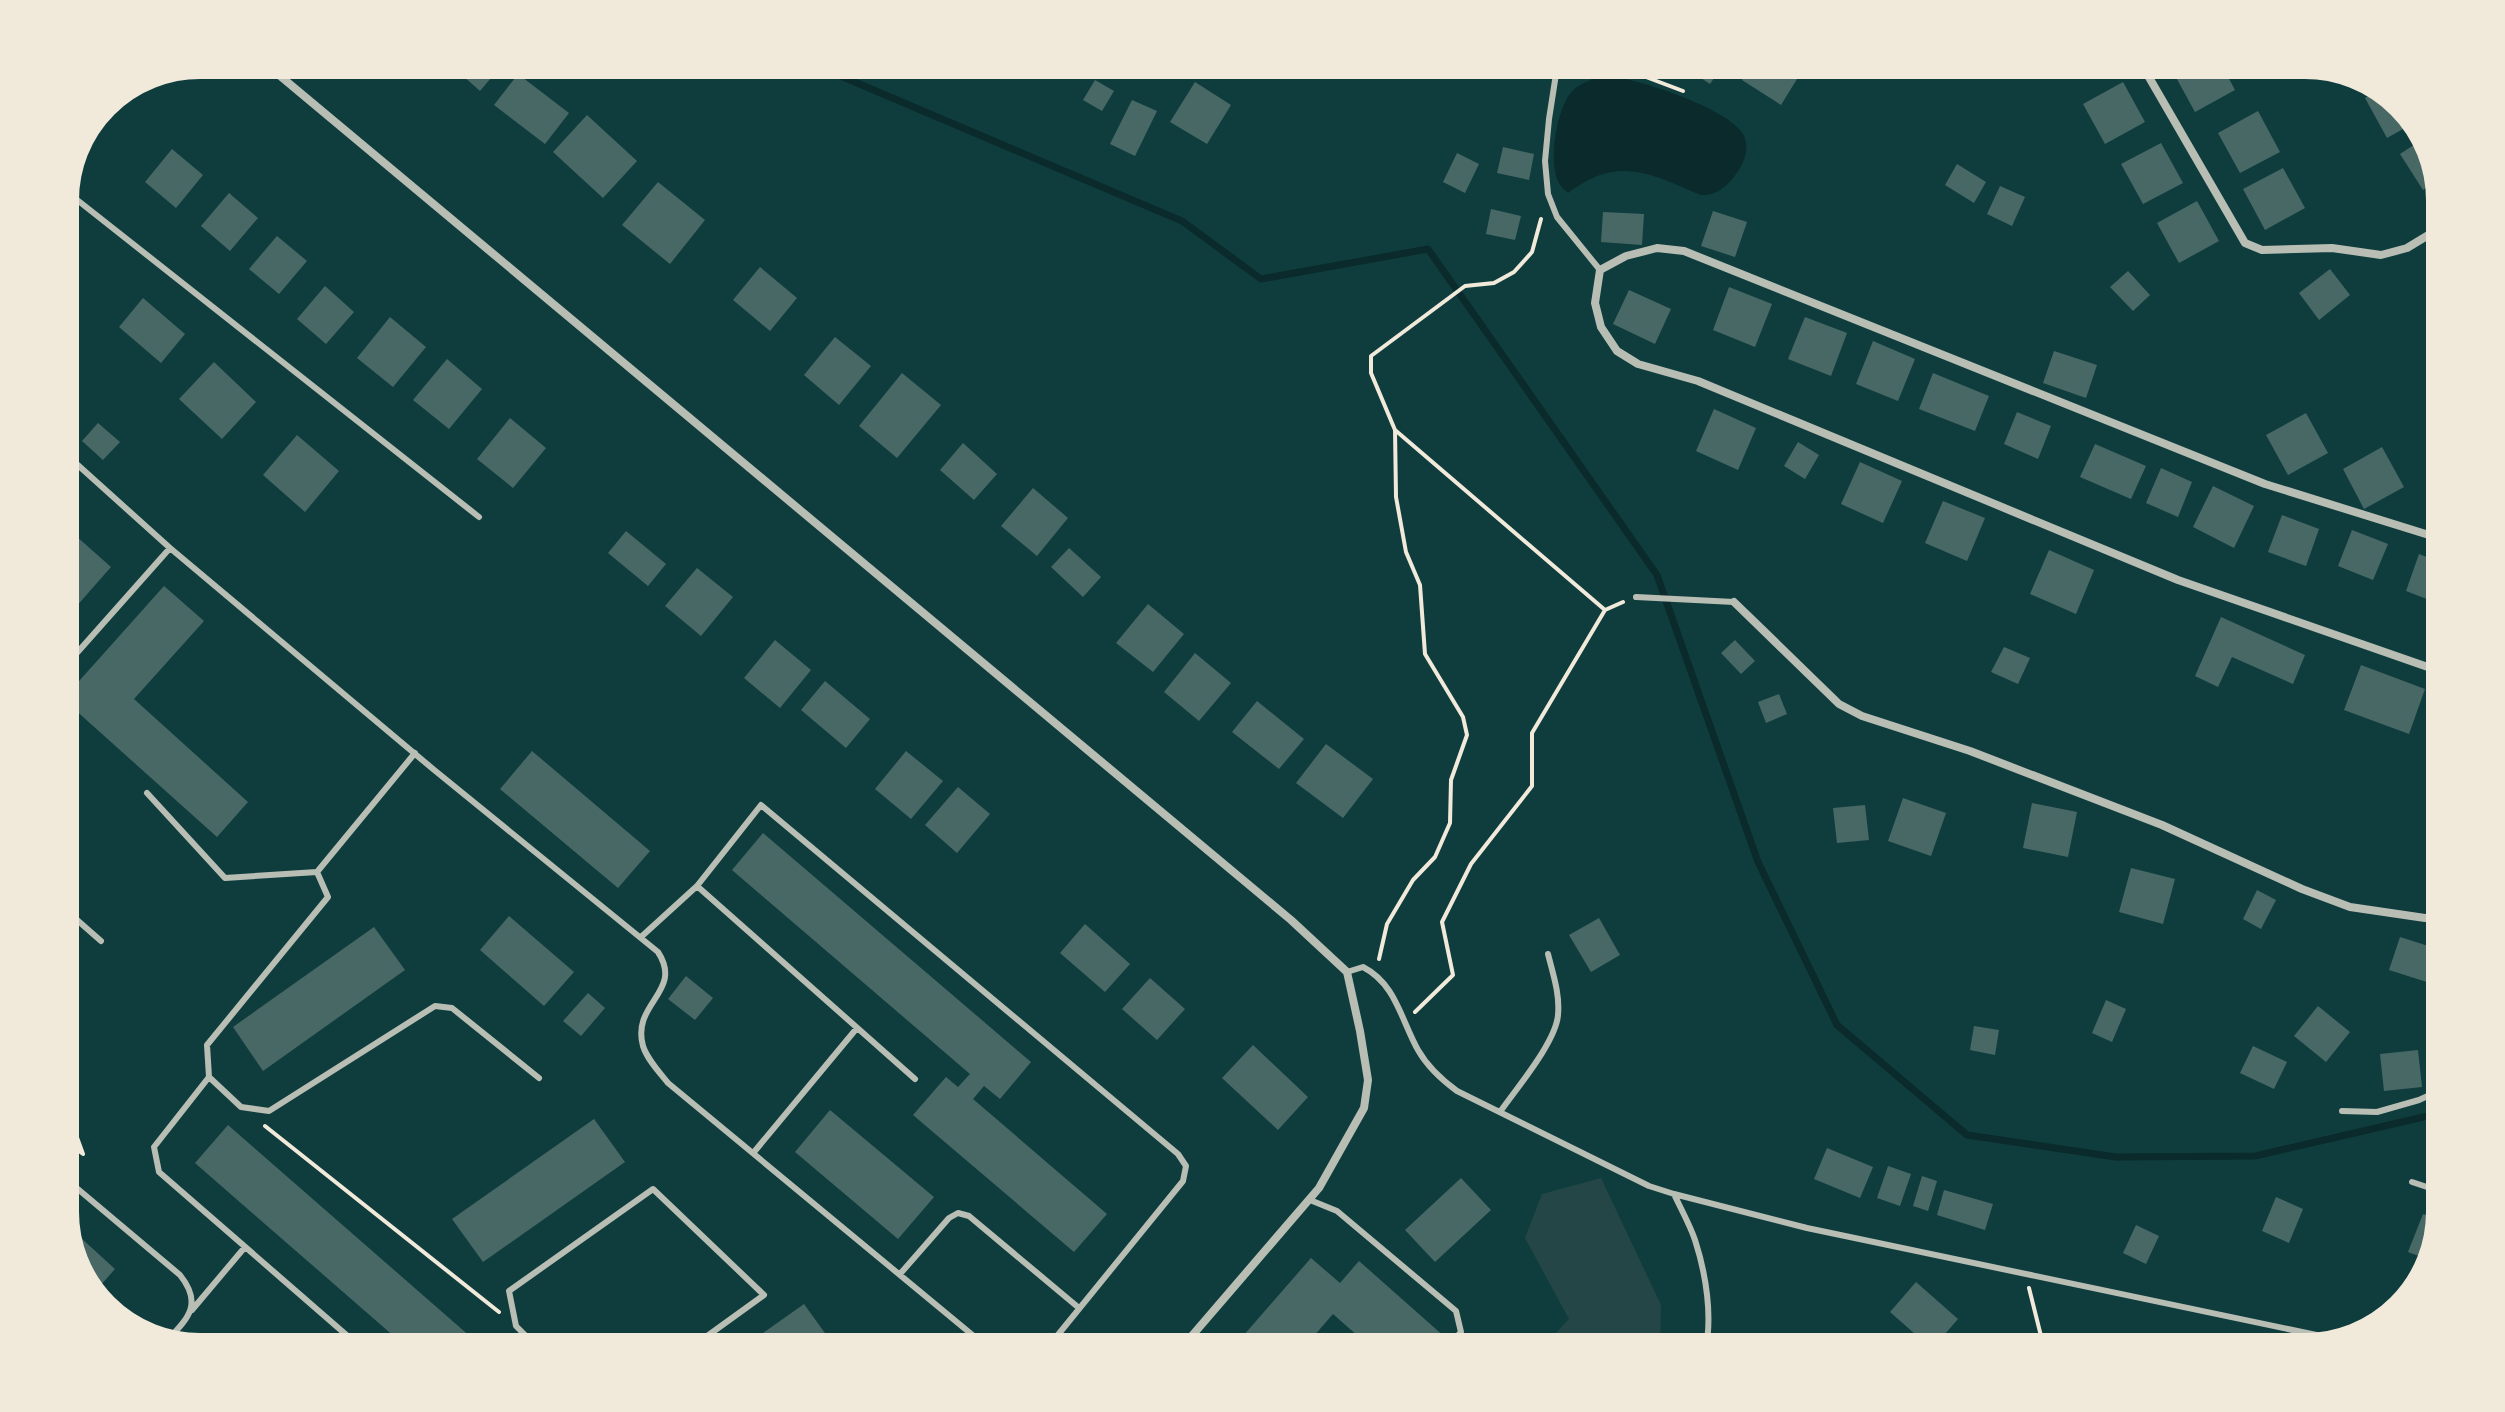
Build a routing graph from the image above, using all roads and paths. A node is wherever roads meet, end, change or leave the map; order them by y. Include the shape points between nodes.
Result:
1 (278, 74) edge
2 (1556, 74) edge
3 (1638, 74) edge
4 (2147, 74) edge
5 (1683, 91) dead end
6 (1548, 194) junction
7 (74, 197) edge
8 (2431, 233) edge
9 (1600, 270) junction
10 (1395, 430) junction
11 (74, 462) edge
12 (479, 517) dead end
13 (2431, 536) edge
14 (170, 548) junction
15 (1636, 597) joint
16 (1734, 602) joint
17 (1605, 610) junction
18 (74, 656) edge
19 (2431, 668) edge
20 (415, 753) junction
21 (147, 793) dead end
22 (317, 872) junction
23 (697, 886) junction
24 (74, 917) edge
25 (2431, 918) edge
26 (641, 937) junction
27 (101, 941) dead end
28 (1548, 954) dead end
29 (1347, 972) junction
30 (1376, 974) junction
31 (1406, 1021) junction
32 (857, 1028) junction
33 (209, 1077) junction
34 (539, 1078) dead end
35 (915, 1079) dead end
36 (2431, 1094) edge
37 (2342, 1111) dead end
38 (1500, 1112) junction
39 (265, 1126) dead end
40 (74, 1129) edge
41 (74, 1147) edge
42 (754, 1152) junction
43 (2412, 1182) dead end
44 (74, 1186) edge
45 (2431, 1188) edge
46 (1674, 1194) junction
47 (1310, 1200) junction
48 (245, 1247) junction
49 (900, 1274) junction
50 (2025, 1274) junction
51 (1079, 1308) junction
52 (192, 1310) junction
53 (516, 1326) junction
54 (172, 1335) edge
55 (2324, 1337) edge
56 (350, 1338) edge
57 (528, 1338) edge
58 (704, 1338) edge
59 (976, 1338) edge
60 (1055, 1338) edge
61 (1190, 1338) edge
62 (1456, 1338) edge
63 (1708, 1338) edge
64 (2041, 1338) edge

1 - 29 street via 1267,899
2 - 6 lane via 1545,161
3 - 5 path
4 - 8 street via 2245,243 2262,250 2332,248 2381,255
6 - 9 lane via 1557,217
6 - 10 path via 1532,252 1514,272 1494,283 1465,286 1371,356 1371,373
7 - 12 lane
9 - 13 street via 1657,248 1684,251 2265,484
9 - 19 street via 1595,303 1601,327 1617,351 1638,364 1698,381 2178,580
10 - 17 path
10 - 30 path via 1396,497 1406,552 1420,585 1425,654 1463,717 1467,735 1451,780 1450,823 1435,857 1413,880 1387,924
11 - 14 lane
14 - 18 lane
14 - 20 lane
15 - 16 lane
15 - 17 path
16 - 25 street via 1839,704 1862,716 2162,825 2350,907
17 - 31 path via 1532,733 1532,786 1471,864 1442,922 1453,975
20 - 22 lane
20 - 26 lane
21 - 22 lane via 225,878
22 - 33 lane via 328,897 207,1045
23 - 26 lane
23 - 32 lane
23 - 51 lane via 761,805 1178,1154 1186,1166 1183,1181
24 - 27 lane
26 - 42 lane via 667,965 666,982 645,1013 643,1047 668,1083
28 - 38 lane via 1558,1018 1549,1041
29 - 30 lane via 1363,967
29 - 47 street via 1368,1080 1364,1108
30 - 31 lane
31 - 38 lane via 1419,1051 1442,1080
32 - 35 lane
32 - 42 lane
33 - 34 lane via 241,1107 269,1111 435,1006 452,1008
33 - 48 lane via 154,1147 159,1172
36 - 37 lane via 2377,1112
38 - 46 lane
39 - 53 path
40 - 41 path via 83,1154
42 - 49 lane
43 - 45 lane
44 - 52 lane via 180,1275 188,1284
46 - 50 lane
46 - 63 lane via 1695,1240 1706,1291
47 - 61 street
47 - 62 lane via 1337,1211 1456,1311 1461,1332
48 - 52 lane
48 - 56 lane
49 - 51 lane via 958,1213 969,1216
49 - 59 lane
50 - 55 lane
50 - 64 path
51 - 60 lane
52 - 54 lane
53 - 57 lane
53 - 58 lane via 509,1291 653,1189 764,1295

